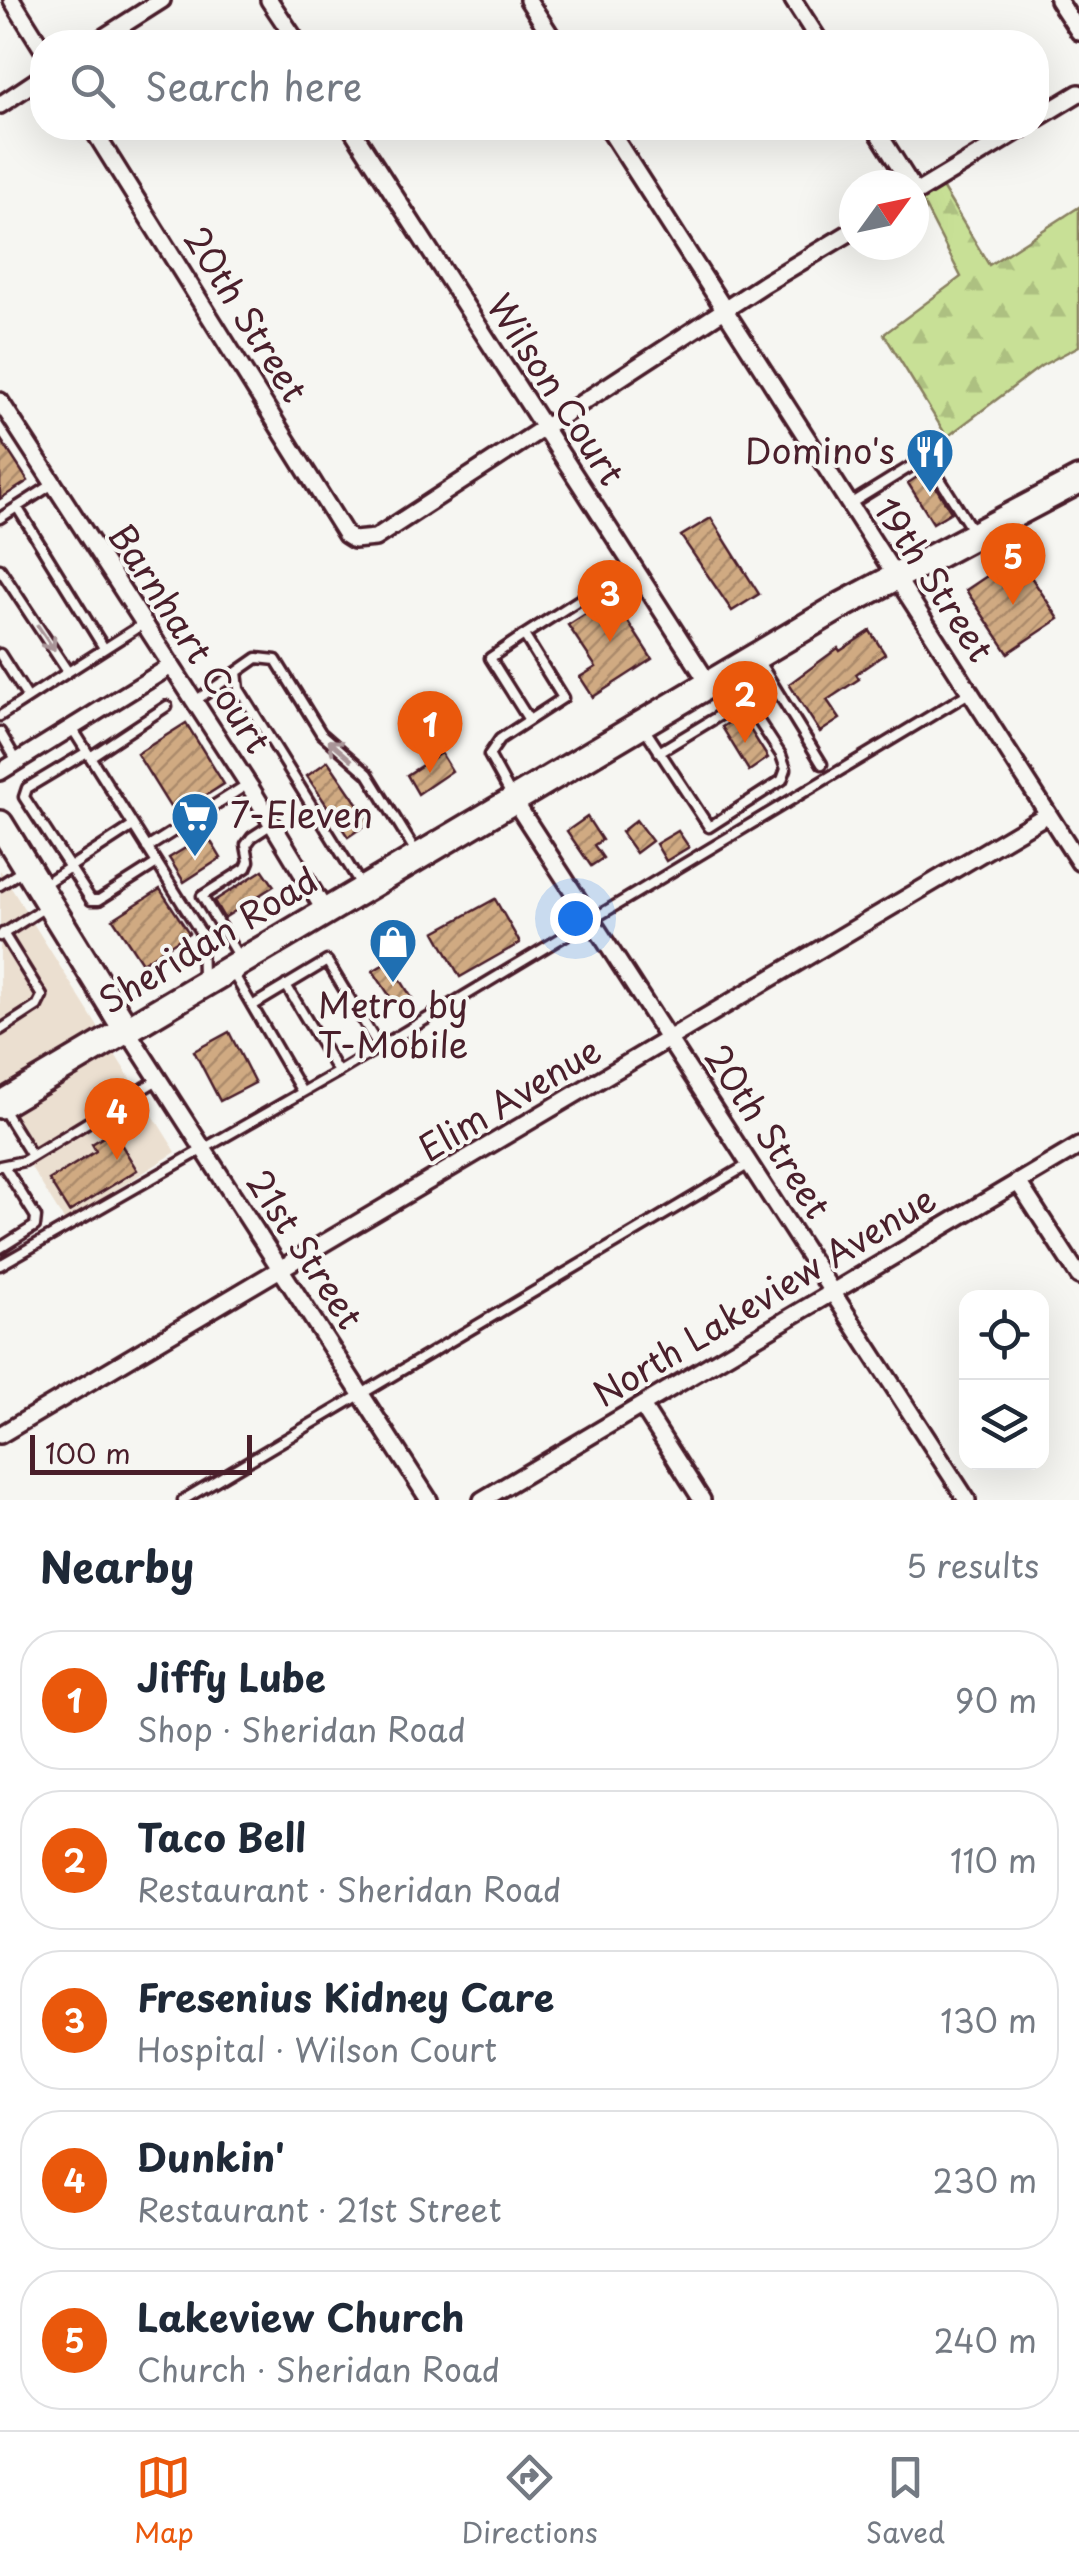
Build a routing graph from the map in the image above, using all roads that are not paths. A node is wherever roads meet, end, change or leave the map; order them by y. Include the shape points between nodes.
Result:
1 (12, 0) edge
2 (162, 0) edge
3 (269, 0) edge
4 (528, 0) edge
5 (793, 0) edge
6 (1058, 0) edge
7 (31, 30) edge
8 (115, 30) edge
9 (288, 30) edge
10 (547, 30) edge
11 (812, 30) edge
12 (1079, 32) edge
13 (30, 85) edge
14 (1079, 93) edge
15 (0, 105) edge
16 (1049, 111) edge
17 (99, 140) edge
18 (359, 140) edge
19 (616, 140) edge
20 (883, 140) edge
21 (1002, 140) edge
22 (901, 170) edge
23 (929, 181) edge
24 (839, 239) edge
25 (724, 313) junction
26 (0, 401) edge
27 (543, 428) junction
28 (1079, 480) edge
29 (53, 484) junction
30 (848, 505) junction
31 (16, 508) junction
32 (0, 518) edge
33 (975, 534) junction
34 (632, 566) junction
35 (0, 568) edge
36 (895, 577) junction
37 (143, 624) junction
38 (524, 635) junction
39 (104, 648) junction
40 (0, 654) edge
41 (756, 656) junction
42 (171, 666) junction
43 (68, 672) junction
44 (237, 672) junction
45 (718, 679) junction
46 (970, 693) junction
47 (28, 698) junction
48 (745, 700) junction
49 (194, 702) junction
50 (167, 706) dead end
51 (0, 716) edge
52 (529, 720) junction
53 (641, 724) junction
54 (72, 728) junction
55 (0, 732) edge
56 (660, 752) junction
57 (88, 754) junction
58 (17, 761) junction
59 (822, 764) dead end
60 (0, 772) edge
61 (248, 784) junction
62 (514, 799) junction
63 (1048, 814) junction
64 (0, 824) edge
65 (272, 824) junction
66 (133, 826) junction
67 (147, 848) junction
68 (418, 856) junction
69 (1079, 862) edge
70 (157, 863) junction
71 (70, 867) junction
72 (2, 881) edge
73 (39, 887) junction
74 (363, 889) junction
75 (325, 912) junction
76 (592, 919) junction
77 (2, 934) edge
78 (236, 966) junction
79 (286, 985) junction
80 (202, 986) junction
81 (252, 1006) junction
82 (0, 1030) edge
83 (128, 1032) junction
84 (672, 1039) junction
85 (379, 1048) junction
86 (338, 1072) junction
87 (159, 1080) junction
88 (302, 1092) junction
89 (0, 1104) edge
90 (1079, 1146) edge
91 (203, 1148) junction
92 (32, 1156) junction
93 (751, 1163) junction
94 (2, 1166) edge
95 (1018, 1182) junction
96 (0, 1248) edge
97 (0, 1265) edge
98 (281, 1270) junction
99 (1079, 1276) edge
100 (834, 1292) junction
101 (361, 1395) junction
102 (642, 1406) junction
103 (0, 1435) edge
104 (183, 1500) edge
105 (428, 1500) edge
106 (482, 1500) edge
107 (702, 1500) edge
108 (967, 1500) edge

1 - 7 street
2 - 8 street
3 - 9 street
4 - 10 street
5 - 11 street
6 - 12 street
13 - 15 street
14 - 16 street
17 - 27 street, 20th Street via 346,535 375,538
18 - 27 street, Wilson Court
19 - 25 street, 19th Street
20 - 22 street
21 - 23 street
24 - 25 street
25 - 27 street
25 - 30 street, 19th Street
26 - 29 street, Barnhart Court
27 - 34 street, Wilson Court
28 - 33 main road, Sheridan Road
29 - 31 lane
29 - 37 street, Barnhart Court
30 - 33 lane via 926,457
30 - 36 street, 19th Street
31 - 32 lane
31 - 39 lane
33 - 36 main road, Sheridan Road
34 - 38 lane
34 - 45 street, Wilson Court
35 -> 43 lane
36 - 41 main road, Sheridan Road
36 - 46 street, 19th Street
37 - 39 lane
37 - 42 street, Barnhart Court
38 - 52 lane via 490,658
38 - 52 lane via 563,698
39 - 43 lane
40 - 47 lane
41 - 45 main road, Sheridan Road
41 - 59 lane
42 - 49 street, Barnhart Court
42 - 54 street
43 - 47 lane
44 - 49 lane
68 -> 44 lane via 368,774 321,733 276,660 258,658
44 - 74 lane via 239,689
45 - 48 lane
45 - 53 main road, Sheridan Road
46 - 63 street, 19th Street
46 - 76 lane
47 - 51 lane
48 - 56 lane
48 - 56 lane via 786,768 782,780 709,827
49 - 61 street, Barnhart Court
50 - 57 lane
52 - 62 lane via 489,755
53 - 56 lane
53 - 62 main road, Sheridan Road
54 - 57 lane
54 - 58 street
55 - 58 lane
57 - 66 lane
57 - 71 lane via 27,788 24,797
58 - 60 street
61 - 65 street, Barnhart Court
61 - 67 lane
62 - 68 main road, Sheridan Road
62 - 76 street, 20th Street
63 - 69 street, 19th Street
63 - 84 street, Elim Avenue
64 - 73 main road
65 - 75 street, Barnhart Court
65 - 78 lane via 246,845 246,868 202,896
66 - 67 lane
66 - 71 lane
67 - 70 lane
68 - 74 main road, Sheridan Road
70 - 71 lane via 99,900 91,900
70 - 80 lane via 201,933
71 - 73 lane
72 - 73 lane
73 - 77 lane
73 - 83 main road
74 - 75 main road, Sheridan Road
75 - 78 main road, Sheridan Road
76 - 84 street, 20th Street
76 - 85 lane
77 - 82 lane via 42,996
78 - 80 main road, Sheridan Road
78 - 81 lane
79 - 81 lane
79 - 85 lane via 327,962
79 - 86 lane
80 - 83 main road, Sheridan Road
81 - 88 lane
83 - 87 street, 21st Street
83 - 89 main road, Sheridan Road
84 - 93 street, 20th Street
84 - 98 street, Elim Avenue
85 - 86 lane
86 - 88 lane
87 - 91 street, 21st Street
87 - 92 lane
88 - 91 lane
89 - 92 lane
90 - 95 street, North Lakeview Avenue
91 - 97 lane
91 - 98 street, 21st Street
92 - 94 lane
93 - 100 street, 20th Street
93 - 101 lane
94 - 96 lane via 36,1216 34,1226
95 - 99 street
95 - 100 street, North Lakeview Avenue
98 - 101 street, 21st Street
98 - 103 street, Elim Avenue
100 - 102 street, North Lakeview Avenue
100 - 108 street, 20th Street
101 - 104 lane
101 - 105 street, 21st Street
102 - 106 street, North Lakeview Avenue
102 - 107 street

